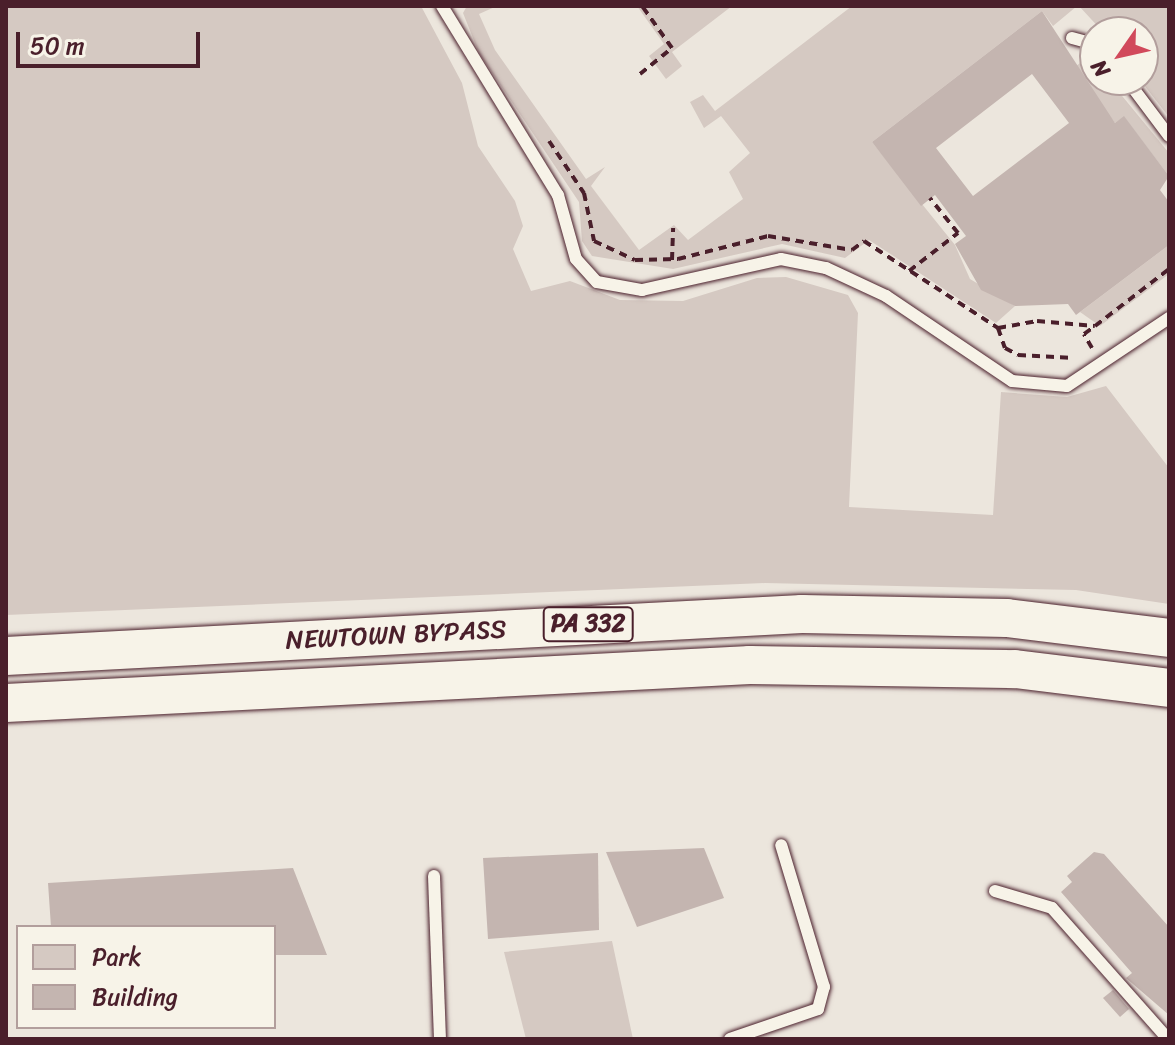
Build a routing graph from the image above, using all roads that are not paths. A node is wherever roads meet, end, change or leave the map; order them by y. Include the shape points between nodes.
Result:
1 (442, 6) edge
2 (1072, 38) dead end
3 (1079, 40) edge
4 (1139, 96) edge
5 (1169, 136) edge
6 (1169, 318) edge
7 (1169, 638) edge
8 (6, 656) edge
9 (1169, 688) edge
10 (6, 703) edge
11 (781, 845) dead end
12 (434, 876) dead end
13 (995, 891) dead end
14 (440, 1039) edge
15 (730, 1039) edge
16 (1168, 1039) edge

1 - 6 lane via 558,195 576,259 597,282 642,290 781,259 826,268 886,296 1012,381 1067,386
2 - 3 lane
4 - 5 lane
7 - 8 highway, NEWTOWN BYPASS / PA 332 via 1007,618 802,614
9 - 10 highway, NEWTOWN BYPASS / PA 332 via 1015,669 750,665
11 - 15 lane via 824,987 818,1009
12 - 14 lane
13 - 16 lane via 1052,908

